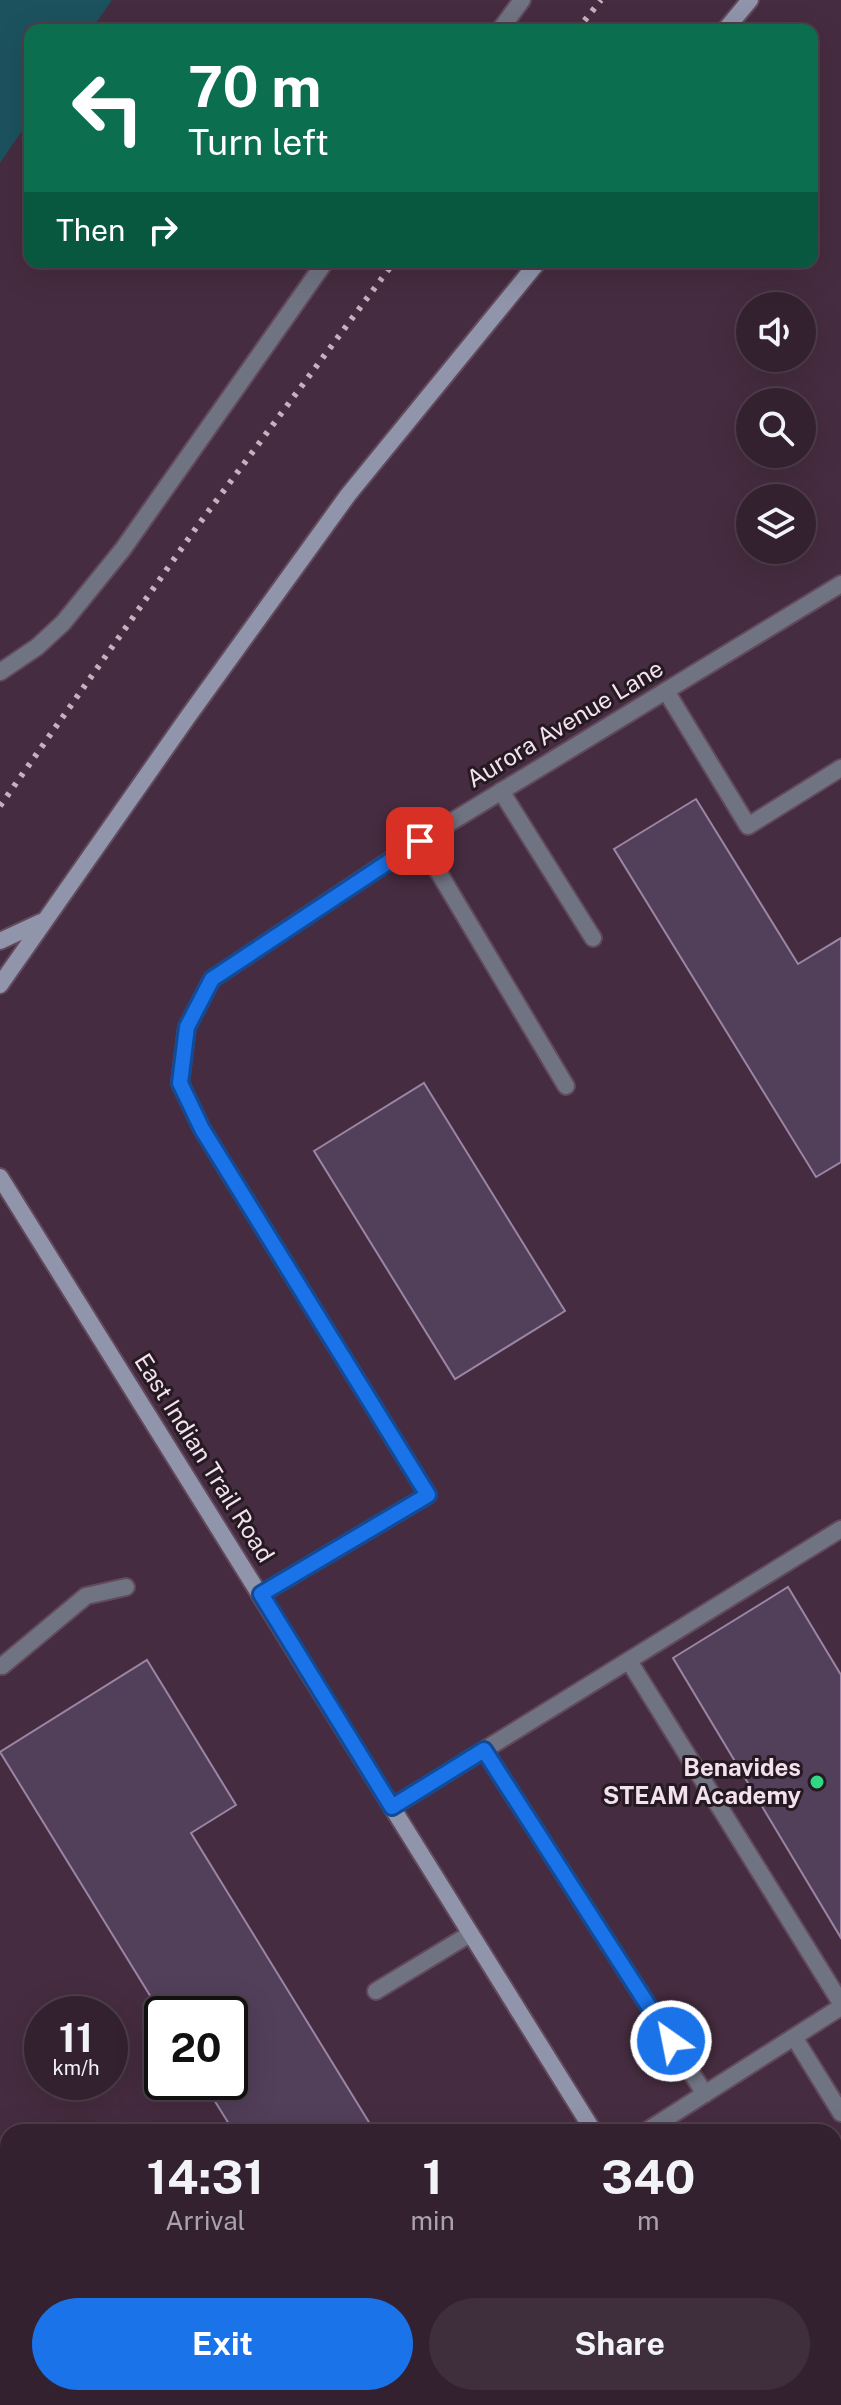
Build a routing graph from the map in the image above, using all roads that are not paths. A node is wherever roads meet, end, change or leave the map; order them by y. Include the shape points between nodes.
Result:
1 (522, 0) edge
2 (750, 0) edge
3 (504, 24) edge
4 (730, 24) edge
5 (321, 268) edge
6 (533, 268) edge
7 (841, 584) edge
8 (0, 672) edge
9 (666, 691) junction
10 (841, 768) edge
11 (501, 791) junction
12 (420, 841) junction
13 (46, 919) junction
14 (593, 938) dead end
15 (0, 941) edge
16 (0, 985) edge
17 (566, 1086) dead end
18 (0, 1177) edge
19 (841, 1529) edge
20 (126, 1587) dead end
21 (261, 1594) junction
22 (629, 1661) junction
23 (2, 1666) dead end
24 (484, 1750) junction
25 (392, 1807) junction
26 (470, 1934) junction
27 (376, 1991) dead end
28 (841, 2005) edge
29 (794, 2037) junction
30 (705, 2094) junction
31 (841, 2113) edge
32 (589, 2124) edge
33 (658, 2124) edge

1 - 3 street
2 - 4 main road
5 - 8 street via 123,549 63,623
6 - 13 main road via 348,495
7 - 9 street, Aurora Avenue Lane
9 - 10 street via 748,826
9 - 11 street, Aurora Avenue Lane
11 - 12 street, Aurora Avenue Lane
11 - 14 street
12 - 17 street
12 - 21 street, Aurora Avenue Lane via 212,979 187,1027 180,1083 202,1129 428,1495
13 - 15 main road
13 - 16 main road
18 - 21 main road, East Indian Trail Road
19 - 22 street
20 - 23 street via 86,1596
21 - 25 main road, East Indian Trail Road
22 - 24 street
22 - 28 street
24 - 25 street
24 - 30 street
25 - 26 main road, East Indian Trail Road
26 - 27 street
26 - 32 main road, East Indian Trail Road
28 - 29 street
29 - 30 street
29 - 31 street
30 - 33 street

